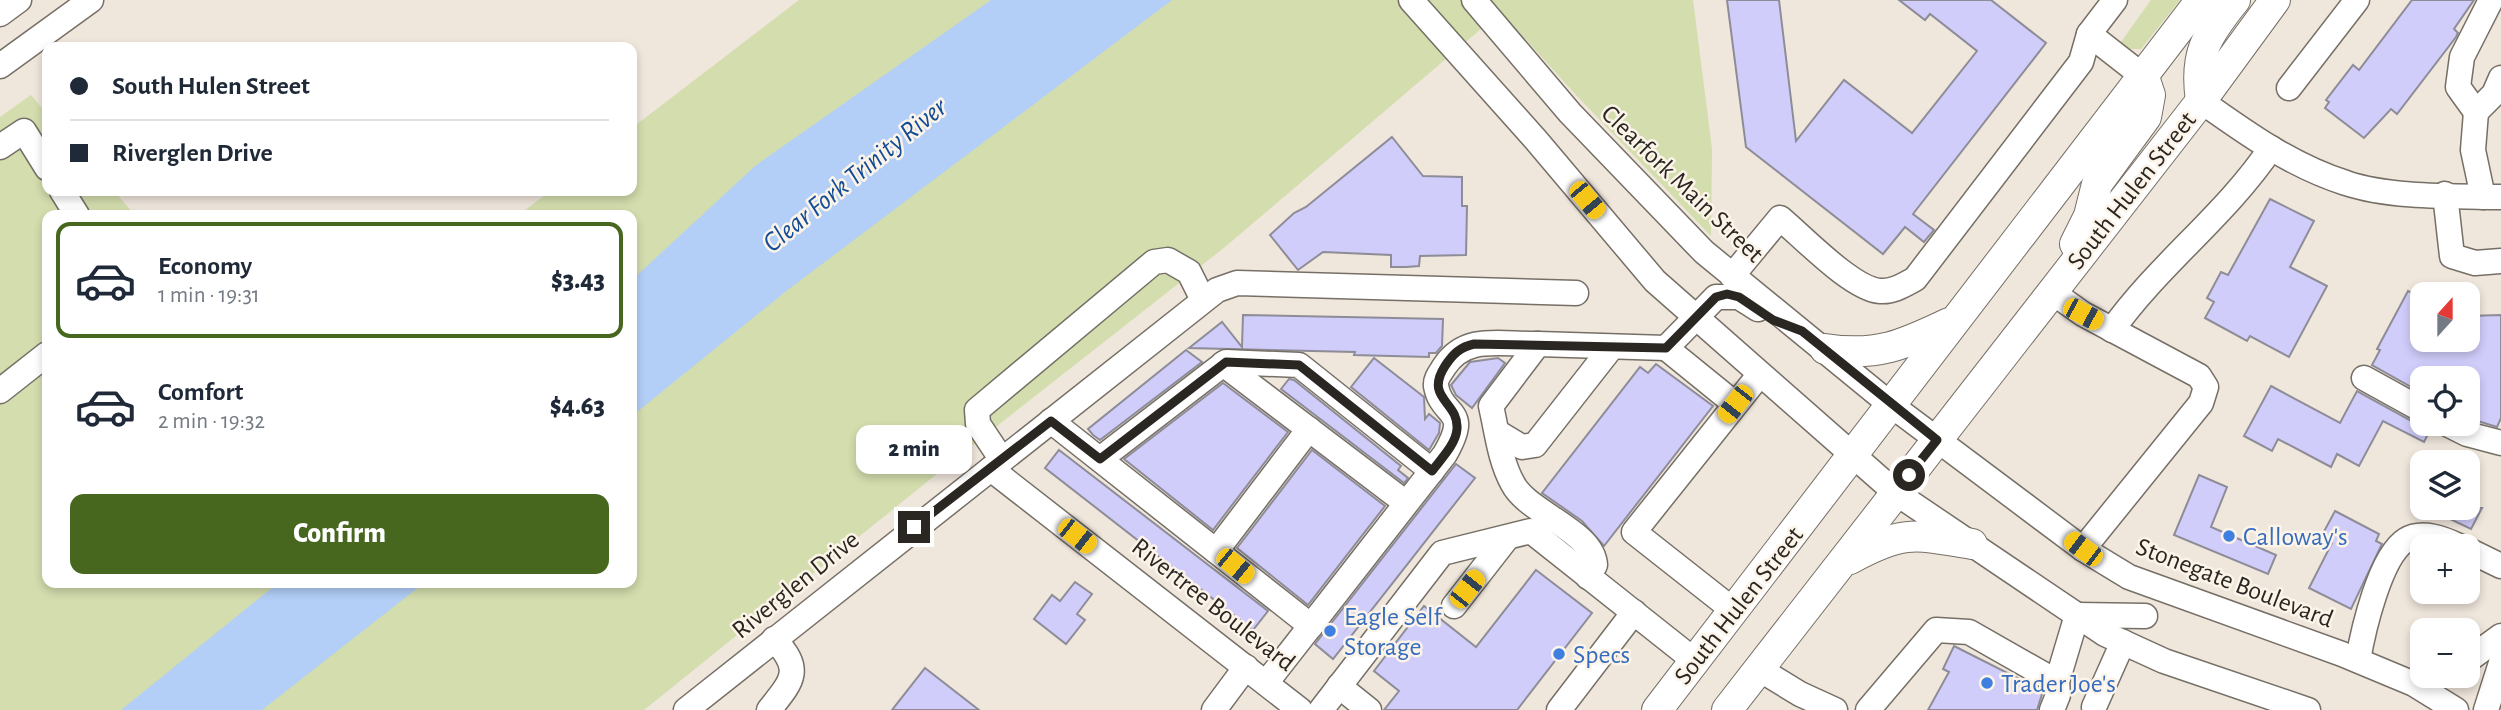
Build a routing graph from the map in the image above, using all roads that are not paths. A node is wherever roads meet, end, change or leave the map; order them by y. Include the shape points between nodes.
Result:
1 (19, 0) edge
2 (91, 0) edge
3 (1411, 0) edge
4 (1474, 0) edge
5 (2115, 0) edge
6 (2201, 0) edge
7 (2235, 0) edge
8 (2275, 0) edge
9 (2357, 0) edge
10 (2491, 0) edge
11 (0, 14) edge
12 (2089, 34) junction
13 (0, 66) edge
14 (2144, 78) junction
15 (2501, 78) edge
16 (2289, 88) dead end
17 (2201, 101) junction
18 (2476, 111) junction
19 (0, 147) edge
20 (2271, 148) junction
21 (42, 160) edge
22 (2445, 194) junction
23 (2492, 197) edge
24 (2501, 261) edge
25 (1732, 276) junction
26 (2052, 292) junction
27 (1576, 293) dead end
28 (1205, 299) junction
29 (1696, 316) junction
30 (1953, 321) junction
31 (2112, 330) junction
32 (1802, 331) junction
33 (1538, 344) junction
34 (1611, 348) junction
35 (1666, 348) junction
36 (1825, 349) junction
37 (42, 358) edge
38 (1223, 363) junction
39 (1760, 374) junction
40 (2364, 378) dead end
41 (0, 391) edge
42 (2410, 403) edge
43 (1735, 404) junction
44 (1891, 405) junction
45 (1051, 421) junction
46 (1309, 429) junction
47 (1497, 432) junction
48 (2475, 436) edge
49 (1937, 440) junction
50 (2501, 443) edge
51 (1852, 457) junction
52 (1100, 459) junction
53 (996, 464) junction
54 (1432, 471) junction
55 (1896, 493) junction
56 (1406, 503) junction
57 (1507, 538) junction
58 (2410, 538) edge
59 (1972, 544) junction
60 (2083, 549) junction
61 (1216, 551) junction
62 (2480, 556) edge
63 (1840, 565) junction
64 (2501, 566) edge
65 (1588, 577) junction
66 (1454, 606) dead end
67 (1733, 610) junction
68 (1634, 612) junction
69 (2077, 615) junction
70 (2145, 616) dead end
71 (1311, 626) junction
72 (2501, 636) edge
73 (774, 639) junction
74 (2123, 642) junction
75 (2480, 651) edge
76 (2358, 660) junction
77 (1695, 661) junction
78 (2501, 663) edge
79 (1245, 667) junction
80 (1759, 669) junction
81 (2410, 674) edge
82 (2394, 676) junction
83 (2057, 682) junction
84 (1266, 683) junction
85 (1339, 687) junction
86 (2096, 709) edge
87 (685, 710) edge
88 (769, 710) edge
89 (1214, 710) edge
90 (1300, 710) edge
91 (1321, 710) edge
92 (1369, 710) edge
93 (1559, 710) edge
94 (1657, 710) edge
95 (1727, 710) edge
96 (1835, 710) edge
97 (1868, 710) edge
98 (2052, 710) edge
99 (2308, 710) edge
100 (2456, 710) edge
101 (2486, 710) edge

1 - 11 street
2 - 13 street
3 - 29 street via 1655,281
4 - 25 street, Clearfork Main Street via 1624,173
5 - 12 street
6 - 14 main road, South Hulen Street
7 - 17 main road via 2200,52
8 - 17 main road, South Hulen Street
9 - 16 street
10 - 18 street via 2462,57 2458,87
12 - 14 street
12 - 25 street via 2081,62 1915,279 1879,291 1858,283 1780,218
14 - 26 main road via 2150,95 2146,117 2097,184 2089,216
14 - 30 main road, South Hulen Street
15 - 18 street via 2494,94
17 - 20 street
17 - 26 main road, South Hulen Street
18 - 23 street via 2473,150
19 - 21 street via 24,131
20 - 22 street via 2347,184
20 - 31 street via 2253,176 2133,300
22 - 23 street
22 - 24 street via 2452,256 2475,263
25 - 32 street, Clearfork Main Street
26 - 31 street
26 - 49 main road, South Hulen Street
27 - 28 street, Riverglen Drive via 1237,284
28 - 45 street, Riverglen Drive
28 - 53 street, Rivertree Boulevard via 1189,272 1168,260 1145,268 977,410 978,424
29 - 32 street via 1716,297 1727,294
29 - 35 street
29 - 39 street
30 - 36 main road via 1895,348 1856,354
30 - 44 main road, South Hulen Street
31 - 60 street via 2199,376 2206,387 2201,403
32 - 36 street, Clearfork Main Street
33 - 34 street
33 - 47 street via 1491,406
33 - 54 street via 1474,344 1462,347 1450,359 1436,387 1457,428
34 - 35 street
34 - 47 street via 1535,445 1522,447
35 - 43 street
36 - 44 street, Clearfork Main Street
37 - 41 street
38 - 46 street
38 - 52 street
38 - 54 street via 1299,365
39 - 43 street
39 - 51 street
40 - 42 street
43 - 67 street via 1634,533
44 - 49 street, Clearfork Main Street
44 - 51 main road, South Hulen Street
45 - 52 street
45 - 53 street, Riverglen Drive
46 - 56 street
46 - 61 street
47 - 65 street via 1514,486 1590,548 1595,565
48 - 50 street
49 - 55 main road, South Hulen Street
49 - 60 street, Stonegate Boulevard
51 - 55 street
51 - 67 main road, South Hulen Street
52 - 61 street
53 - 73 street, Riverglen Drive
53 - 79 street, Rivertree Boulevard
54 - 56 street
55 - 59 street
55 - 63 main road, South Hulen Street
56 - 71 street
57 - 65 street via 1531,531
57 - 66 street
57 - 85 street via 1442,553
58 - 76 street via 2385,569 2364,622
59 - 63 main road via 1924,535 1885,540
59 - 69 street
60 - 76 street, Stonegate Boulevard via 2129,577
61 - 71 street
62 - 64 street
63 - 80 main road, South Hulen Street
65 - 68 street
67 - 77 main road, South Hulen Street
68 - 77 street
68 - 93 street
69 - 70 street
69 - 74 street
69 - 83 street
71 - 84 street
72 - 75 street
73 - 87 street, Riverglen Drive
73 - 88 street via 790,656 792,672 786,689
74 - 86 street
74 - 99 street via 2164,661
76 - 82 street, Stonegate Boulevard
77 - 94 main road, South Hulen Street
78 - 101 street
79 - 84 street, Rivertree Boulevard
79 - 89 street
80 - 95 main road, South Hulen Street
80 - 96 street
81 - 82 street
82 - 100 street, Stonegate Boulevard
83 - 97 street via 1969,632 1936,629
83 - 98 street via 2059,695
84 - 90 street, Rivertree Boulevard
85 - 91 street
85 - 92 street

